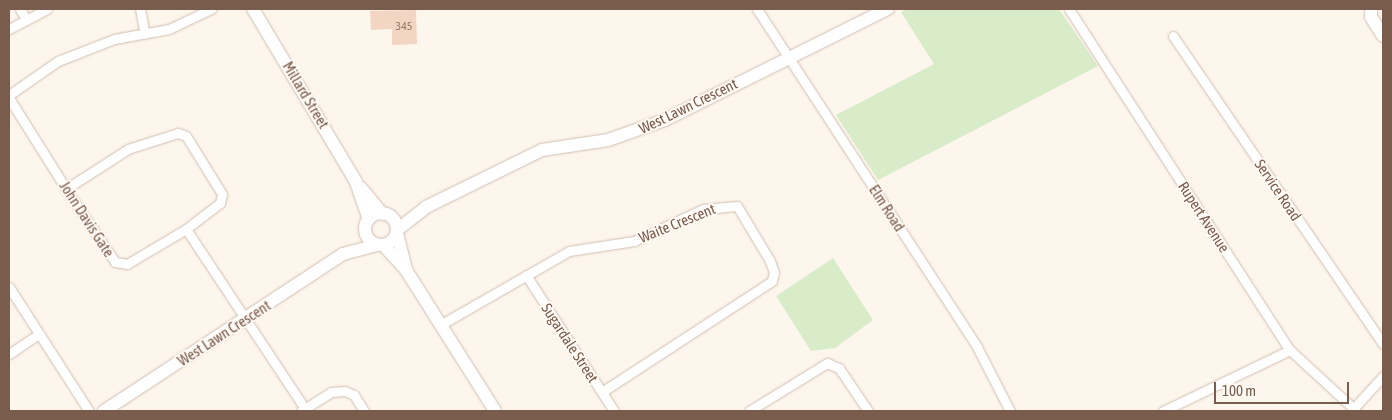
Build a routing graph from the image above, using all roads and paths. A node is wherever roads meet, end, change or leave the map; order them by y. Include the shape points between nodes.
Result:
1 (20, 9) edge
2 (46, 9) edge
3 (140, 9) edge
4 (210, 9) edge
5 (253, 9) edge
6 (758, 9) edge
7 (888, 9) edge
8 (1069, 9) edge
9 (1371, 9) edge
10 (26, 19) junction
11 (9, 29) edge
12 (146, 34) junction
13 (1174, 36) dead end
14 (1383, 36) edge
15 (788, 56) junction
16 (9, 97) edge
17 (356, 182) junction
18 (66, 189) junction
19 (426, 207) junction
20 (386, 215) junction
21 (368, 222) junction
22 (186, 229) junction
23 (397, 232) junction
24 (380, 245) junction
25 (343, 254) junction
26 (406, 270) junction
27 (526, 275) junction
28 (9, 287) edge
29 (244, 319) junction
30 (440, 325) junction
31 (39, 334) junction
32 (1383, 344) edge
33 (1290, 350) junction
34 (9, 354) edge
35 (1383, 376) edge
36 (602, 392) junction
37 (303, 410) edge
38 (1355, 410) edge
39 (89, 411) edge
40 (104, 411) edge
41 (364, 411) edge
42 (495, 411) edge
43 (614, 411) edge
44 (749, 411) edge
45 (868, 411) edge
46 (1010, 411) edge
47 (1163, 411) edge

1 - 10 street
2 - 10 street
3 - 12 street
4 - 12 street via 169,30
5 - 17 street, Millard Street
6 - 15 street, Elm Road
7 - 15 street, West Lawn Crescent
8 - 33 street, Rupert Avenue
9 - 14 street via 1371,17
10 - 11 street
12 - 16 street via 114,39 58,61
13 - 32 street, Service Road
15 - 19 street, West Lawn Crescent via 664,120 608,140 542,150
15 - 46 street, Elm Road via 980,353
16 - 18 street, John Davis Gate
17 - 20 street, Millard Street
17 - 21 street, Millard Street
18 - 22 street, John Davis Gate via 115,262 127,264
18 - 22 street, John Davis Gate via 128,149 178,133 186,136 222,194 220,203
19 - 20 street, West Lawn Crescent
19 - 23 street, West Lawn Crescent
20 - 21 street, West Lawn Crescent
20 - 23 street, Millard Street
21 - 24 street, Millard Street via 369,239
21 - 25 street, West Lawn Crescent
22 - 29 street
23 - 24 street, West Lawn Crescent
23 - 26 street
24 - 25 street, West Lawn Crescent
24 - 26 street
25 - 29 street, West Lawn Crescent
26 - 30 street
27 - 30 street, Waite Crescent
27 - 36 street, Sugardale Street
27 - 36 street, Waite Crescent via 569,251 634,241 718,204 737,206 743,214 770,261 774,272 772,281
28 - 31 street
29 - 37 street
29 - 40 street, West Lawn Crescent
30 - 42 street
31 - 34 street
31 - 39 street
33 - 38 street, Rupert Avenue
33 - 47 street
35 - 38 street
36 - 43 street, Sugardale Street
37 - 41 street via 331,392 345,391 354,395
44 - 45 street via 827,363 839,368

